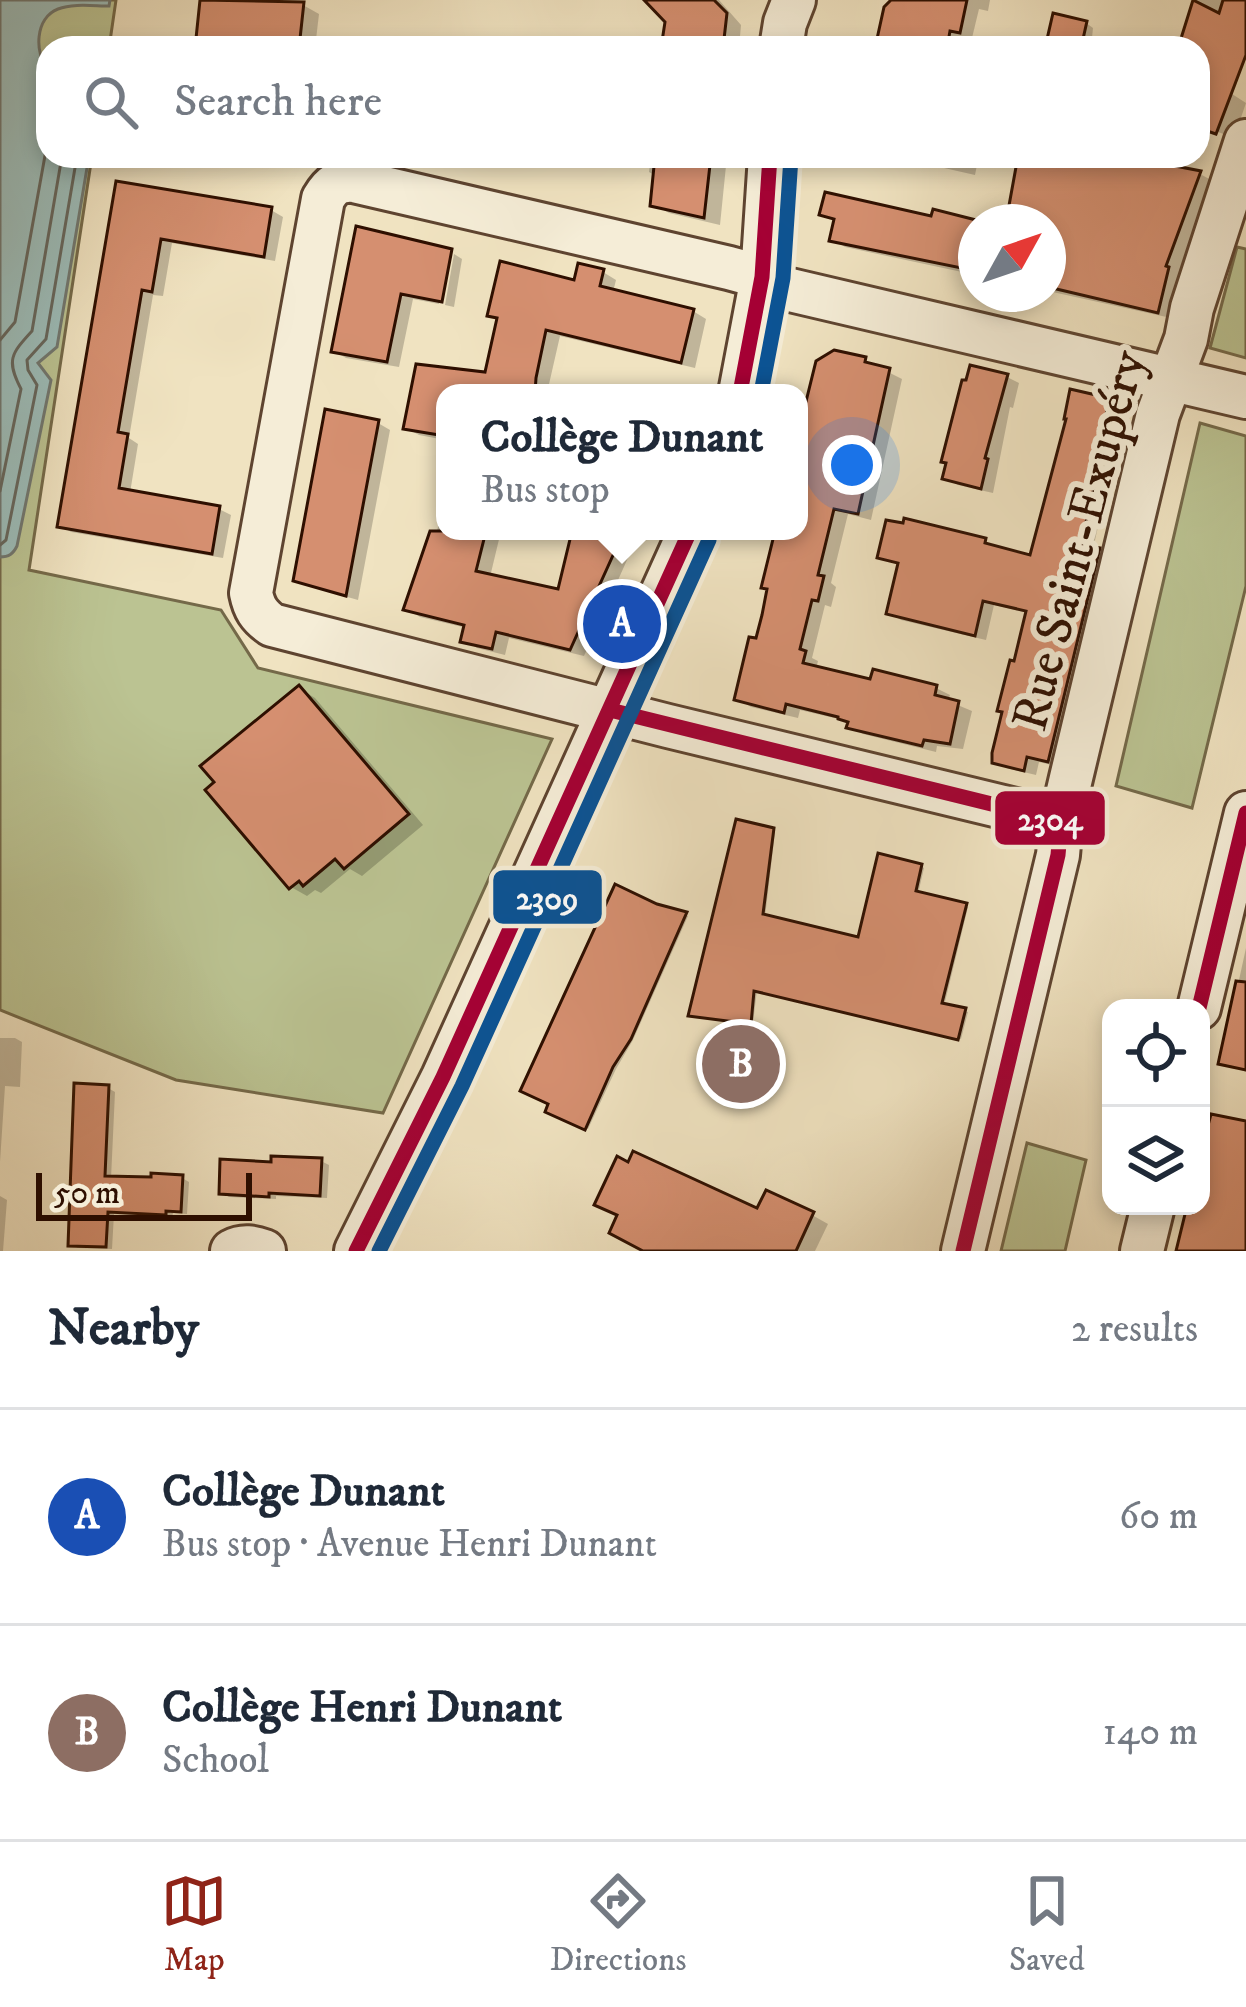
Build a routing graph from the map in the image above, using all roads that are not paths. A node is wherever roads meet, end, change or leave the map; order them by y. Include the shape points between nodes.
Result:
1 (794, 0) edge
2 (783, 36) edge
3 (1246, 141) edge
4 (769, 168) edge
5 (762, 277) junction
6 (1171, 380) junction
7 (742, 384) edge
8 (1246, 397) edge
9 (686, 540) edge
10 (610, 710) junction
11 (1246, 813) edge
12 (1061, 820) junction
13 (1240, 861) edge
14 (1202, 999) edge
15 (1151, 1215) edge
16 (232, 1251) edge
17 (264, 1251) edge
18 (356, 1251) edge
19 (963, 1251) edge
20 (1142, 1251) edge

1 - 2 street
3 - 6 street, Rue Saint-Exupéry
4 - 5 street
5 - 6 street
5 - 7 street
5 - 10 street via 354,181 341,180 323,199 254,606 272,625
6 - 8 street
6 - 12 street, Rue Saint-Exupéry
9 - 10 street
10 - 12 street
10 - 18 street
11 - 13 street
12 - 19 street, Rue Saint-Exupéry
13 - 14 street
15 - 20 street
16 - 17 street

